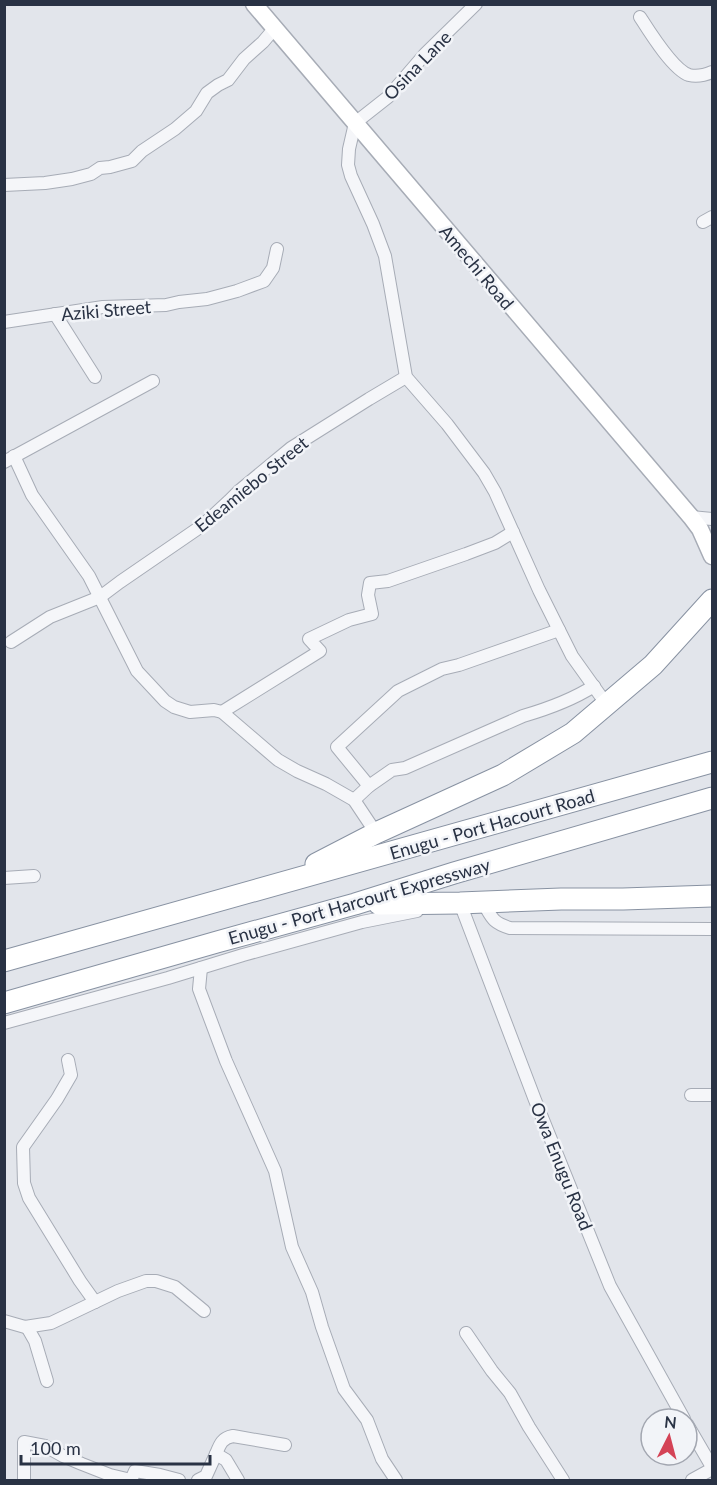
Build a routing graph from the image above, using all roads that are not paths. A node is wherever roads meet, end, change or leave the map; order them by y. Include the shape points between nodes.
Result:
1 (254, 4) edge
2 (476, 4) edge
3 (640, 17) dead end
4 (274, 29) junction
5 (712, 72) edge
6 (355, 123) junction
7 (4, 185) edge
8 (277, 249) dead end
9 (55, 314) junction
10 (4, 322) edge
11 (94, 377) dead end
12 (406, 377) junction
13 (153, 381) dead end
14 (10, 459) edge
15 (704, 526) edge
16 (513, 532) junction
17 (712, 556) edge
18 (100, 597) junction
19 (712, 600) edge
20 (559, 630) junction
21 (11, 642) dead end
22 (594, 686) junction
23 (607, 705) junction
24 (222, 712) junction
25 (712, 762) edge
26 (369, 786) junction
27 (712, 798) edge
28 (354, 800) junction
29 (376, 833) junction
30 (34, 876) dead end
31 (4, 878) edge
32 (271, 886) junction
33 (712, 896) edge
34 (482, 902) junction
35 (460, 903) junction
36 (355, 904) junction
37 (712, 929) edge
38 (4, 962) edge
39 (201, 968) junction
40 (4, 1003) edge
41 (4, 1023) edge
42 (68, 1060) dead end
43 (691, 1095) dead end
44 (712, 1095) edge
45 (95, 1302) junction
46 (204, 1311) dead end
47 (4, 1321) edge
48 (27, 1327) junction
49 (466, 1333) dead end
50 (47, 1382) dead end
51 (677, 1407) edge
52 (285, 1445) dead end
53 (699, 1445) edge
54 (221, 1457) junction
55 (712, 1468) edge
56 (24, 1480) edge
57 (131, 1480) edge
58 (179, 1480) edge
59 (198, 1480) edge
60 (238, 1480) edge
61 (396, 1480) edge
62 (563, 1480) edge
63 (692, 1480) edge

1 - 4 main road, Amechi Road
2 - 6 street, Osina Lane via 388,96
3 - 5 street via 684,73 698,76
4 - 6 main road, Amechi Road
4 - 7 street via 228,80 207,93 196,111 132,161 72,179
6 - 12 street via 348,165 385,256
6 - 15 main road, Amechi Road
8 - 9 street, Aziki Street via 273,268 264,281 237,291 166,305 103,307
9 - 10 street, Aziki Street
9 - 11 street
12 - 16 street via 484,473
12 - 18 street, Edeamiebo Street via 291,448 238,490 203,525
13 - 14 street
14 - 18 street
15 - 17 main road, Amechi Road
16 - 20 street
16 - 24 street via 466,554 388,581 370,583 372,614 309,639 320,651
18 - 21 street, Edeamiebo Street via 50,617
18 - 24 street via 137,671 165,701 190,712
19 - 23 highway via 653,665
20 - 22 street
20 - 26 street via 442,669 398,691 337,747
22 - 23 street
22 - 26 street via 444,752 392,770
23 - 29 highway via 573,733 503,775
24 - 28 street via 278,759
25 - 32 highway, Enugu - Port Hacourt Road
26 - 28 street
27 - 36 highway, Enugu - Port Harcourt Expressway
28 - 29 street
29 - 32 highway
30 - 31 street
32 - 38 highway
33 - 34 highway
34 - 35 highway
34 - 37 street via 498,924 510,928
35 - 36 highway
35 - 39 street via 362,922
35 - 51 street, Owa Enugu Road via 610,1286
36 - 40 highway, Enugu - Port Harcourt Expressway
39 - 41 street
39 - 61 street via 199,989 275,1171 292,1247 312,1292 344,1389 367,1419 382,1459
42 - 45 street via 71,1075 23,1147 24,1183 29,1198
43 - 44 street
45 - 46 street via 146,1281 156,1281 175,1287
45 - 48 street via 51,1323
47 - 48 street
48 - 50 street
49 - 62 street via 510,1393
52 - 54 street via 227,1437 221,1441
53 - 55 street
54 - 59 street
54 - 60 street
55 - 63 street
56 - 57 street via 24,1442 45,1446 91,1468
57 - 58 street via 135,1471

